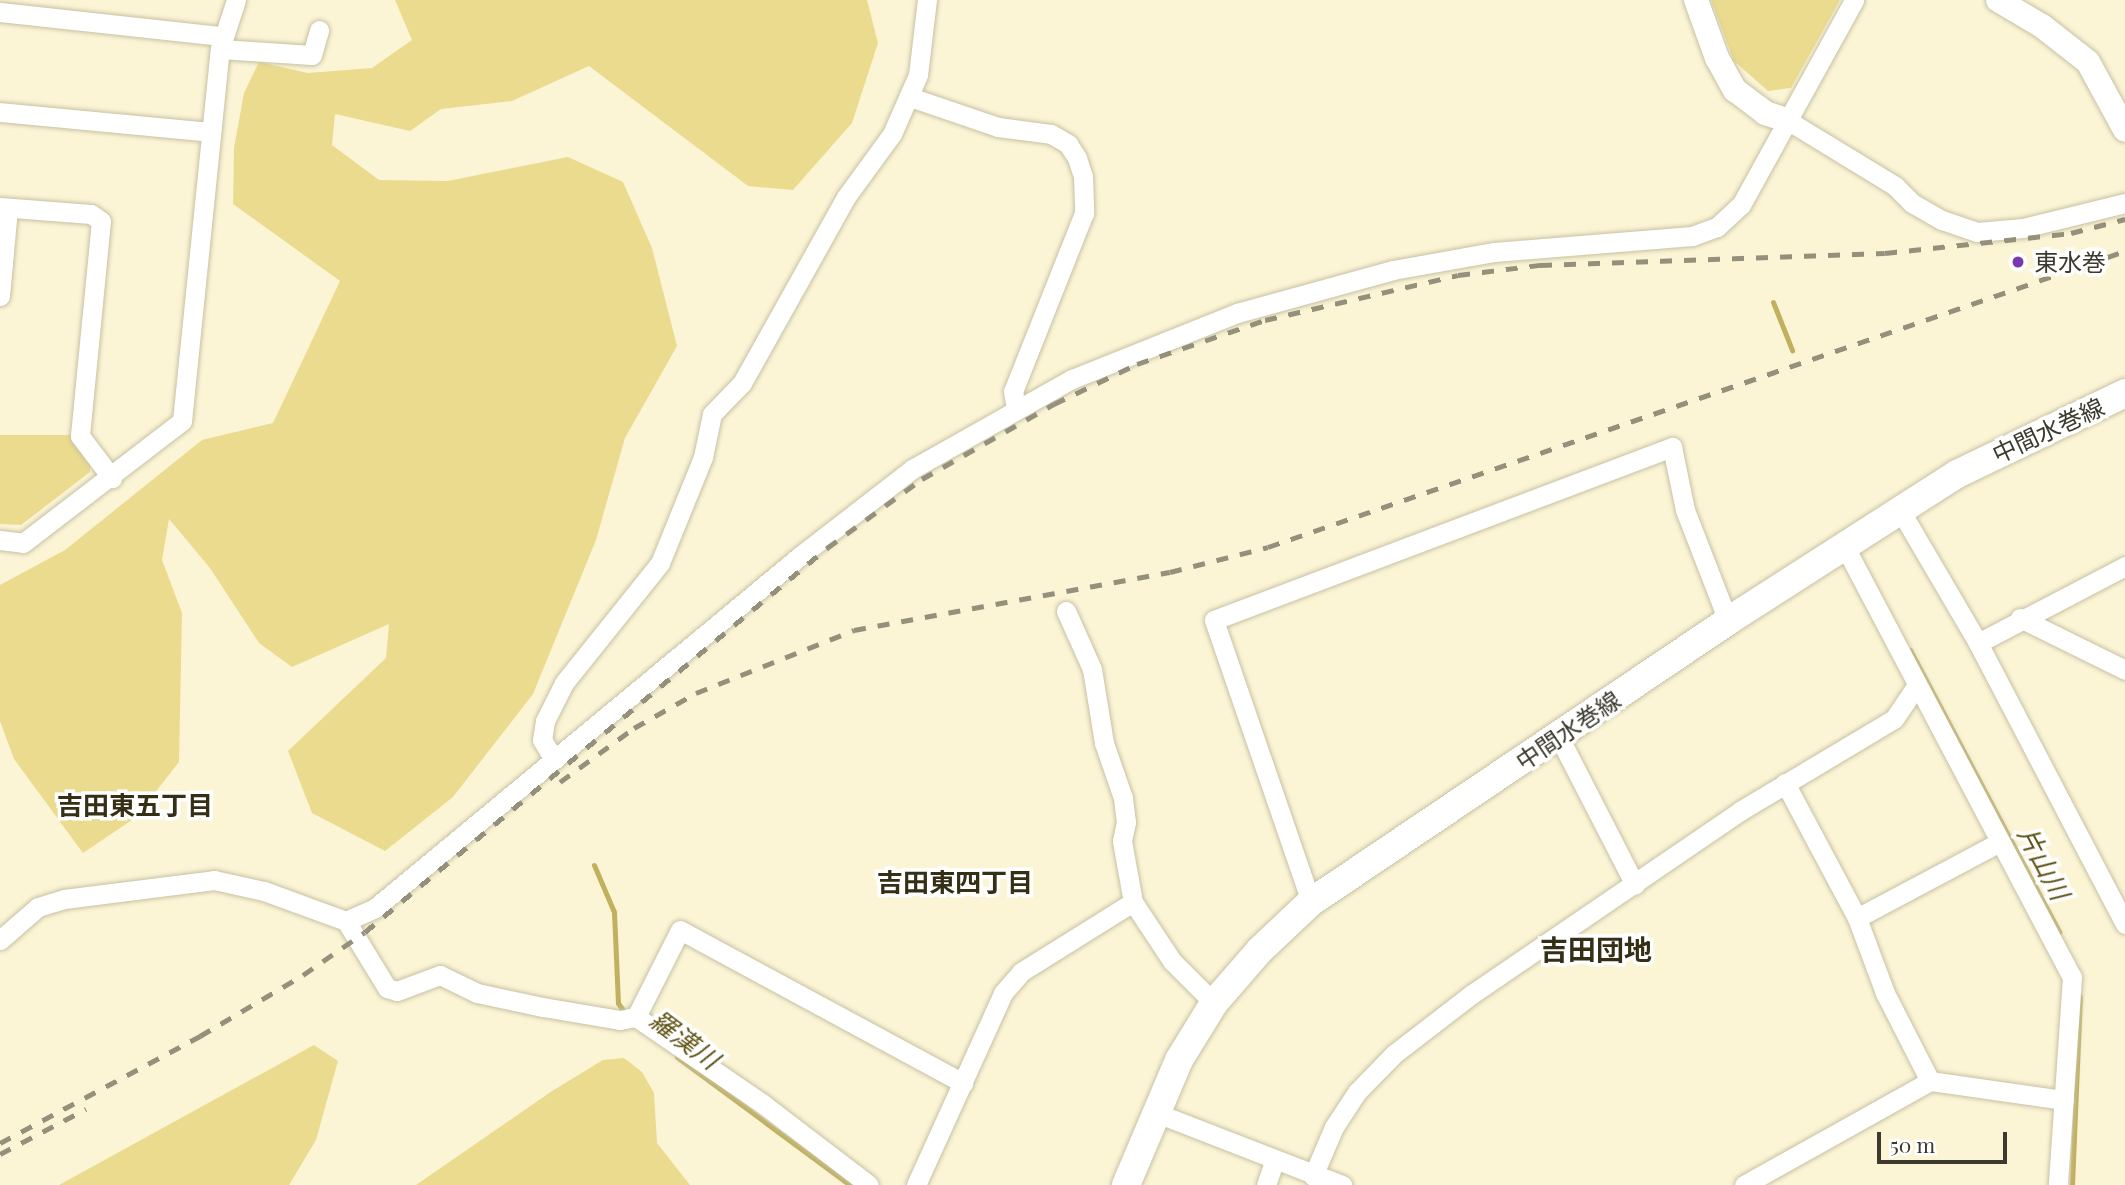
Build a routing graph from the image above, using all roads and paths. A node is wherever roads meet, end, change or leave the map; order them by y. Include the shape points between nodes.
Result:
1 (236, 0) edge
2 (927, 0) edge
3 (1696, 0) edge
4 (1854, 0) edge
5 (1998, 0) edge
6 (0, 12) edge
7 (319, 30) dead end
8 (221, 43) junction
9 (909, 97) junction
10 (0, 112) edge
11 (1787, 120) junction
12 (2125, 130) edge
13 (211, 132) junction
14 (2125, 203) edge
15 (4, 207) edge
16 (0, 296) edge
17 (2125, 393) edge
18 (1016, 408) junction
19 (112, 478) junction
20 (1900, 510) junction
21 (0, 540) edge
22 (1844, 547) junction
23 (2125, 566) edge
24 (1066, 611) dead end
25 (2020, 618) junction
26 (1728, 621) junction
27 (1978, 643) junction
28 (2125, 670) edge
29 (1916, 685) junction
30 (1559, 737) junction
31 (553, 758) junction
32 (1785, 783) junction
33 (2000, 842) junction
34 (1636, 885) junction
35 (1133, 902) junction
36 (1311, 902) junction
37 (1857, 918) junction
38 (346, 921) junction
39 (2125, 925) edge
40 (0, 940) edge
41 (1214, 1003) junction
42 (636, 1017) junction
43 (1930, 1081) junction
44 (963, 1083) junction
45 (2064, 1100) junction
46 (1154, 1112) junction
47 (1274, 1162) junction
48 (1313, 1176) junction
49 (869, 1185) edge
50 (916, 1185) edge
51 (1126, 1185) edge
52 (1265, 1185) edge
53 (1342, 1185) edge
54 (1744, 1185) edge
55 (2058, 1185) edge

1 - 8 street
2 - 9 street via 918,75
3 - 11 street via 1717,58 1735,90 1765,113
4 - 11 street
5 - 12 street via 2042,26 2088,62
6 - 8 street
7 - 8 street via 312,55
8 - 13 street
9 - 18 street via 998,127 1051,134 1068,144 1077,158 1083,176 1084,214 1013,391
9 - 31 street via 892,134 846,197 742,383 712,414 703,457 660,563 564,683 545,721 542,740
10 - 13 street
11 - 14 street via 1895,186 1912,203 1977,232 2023,228
11 - 18 street via 1741,205 1717,227 1660,240 1494,252 1294,294 1147,346
13 - 19 street via 182,421
15 - 16 street
15 - 19 street via 91,214 101,221 80,436
17 - 20 main road, 中間水巻線 via 1957,474
18 - 31 street via 912,469
19 - 21 street via 23,543
20 - 22 main road, 中間水巻線
20 - 27 street
22 - 26 main road, 中間水巻線
22 - 29 street
23 - 25 street
24 - 35 street via 1092,669 1104,743 1123,798 1126,822 1122,841
25 - 27 street
25 - 28 street
26 - 30 main road, 中間水巻線
26 - 36 street via 1685,510 1672,447 1214,620
27 - 39 street
29 - 32 street via 1894,719
29 - 33 street
30 - 34 street
30 - 36 main road, 中間水巻線
31 - 38 street via 375,908
32 - 34 street
32 - 37 street
33 - 37 street
33 - 45 street via 2072,977
34 - 48 street via 1472,994 1394,1054 1342,1115
35 - 41 street via 1172,961
35 - 44 street via 1021,972 1003,993
36 - 41 main road, 中間水巻線 via 1260,950
37 - 43 street via 1885,993
38 - 40 street via 264,891 214,880 38,907
38 - 42 street via 387,988 397,991 440,975 477,993 610,1019
41 - 46 main road, 中間水巻線
42 - 44 street via 680,930
42 - 49 street via 763,1104
43 - 45 street
43 - 54 street
44 - 50 street
45 - 55 street
46 - 47 street
46 - 51 main road, 中間水巻線
47 - 48 street
47 - 52 street
48 - 53 street

